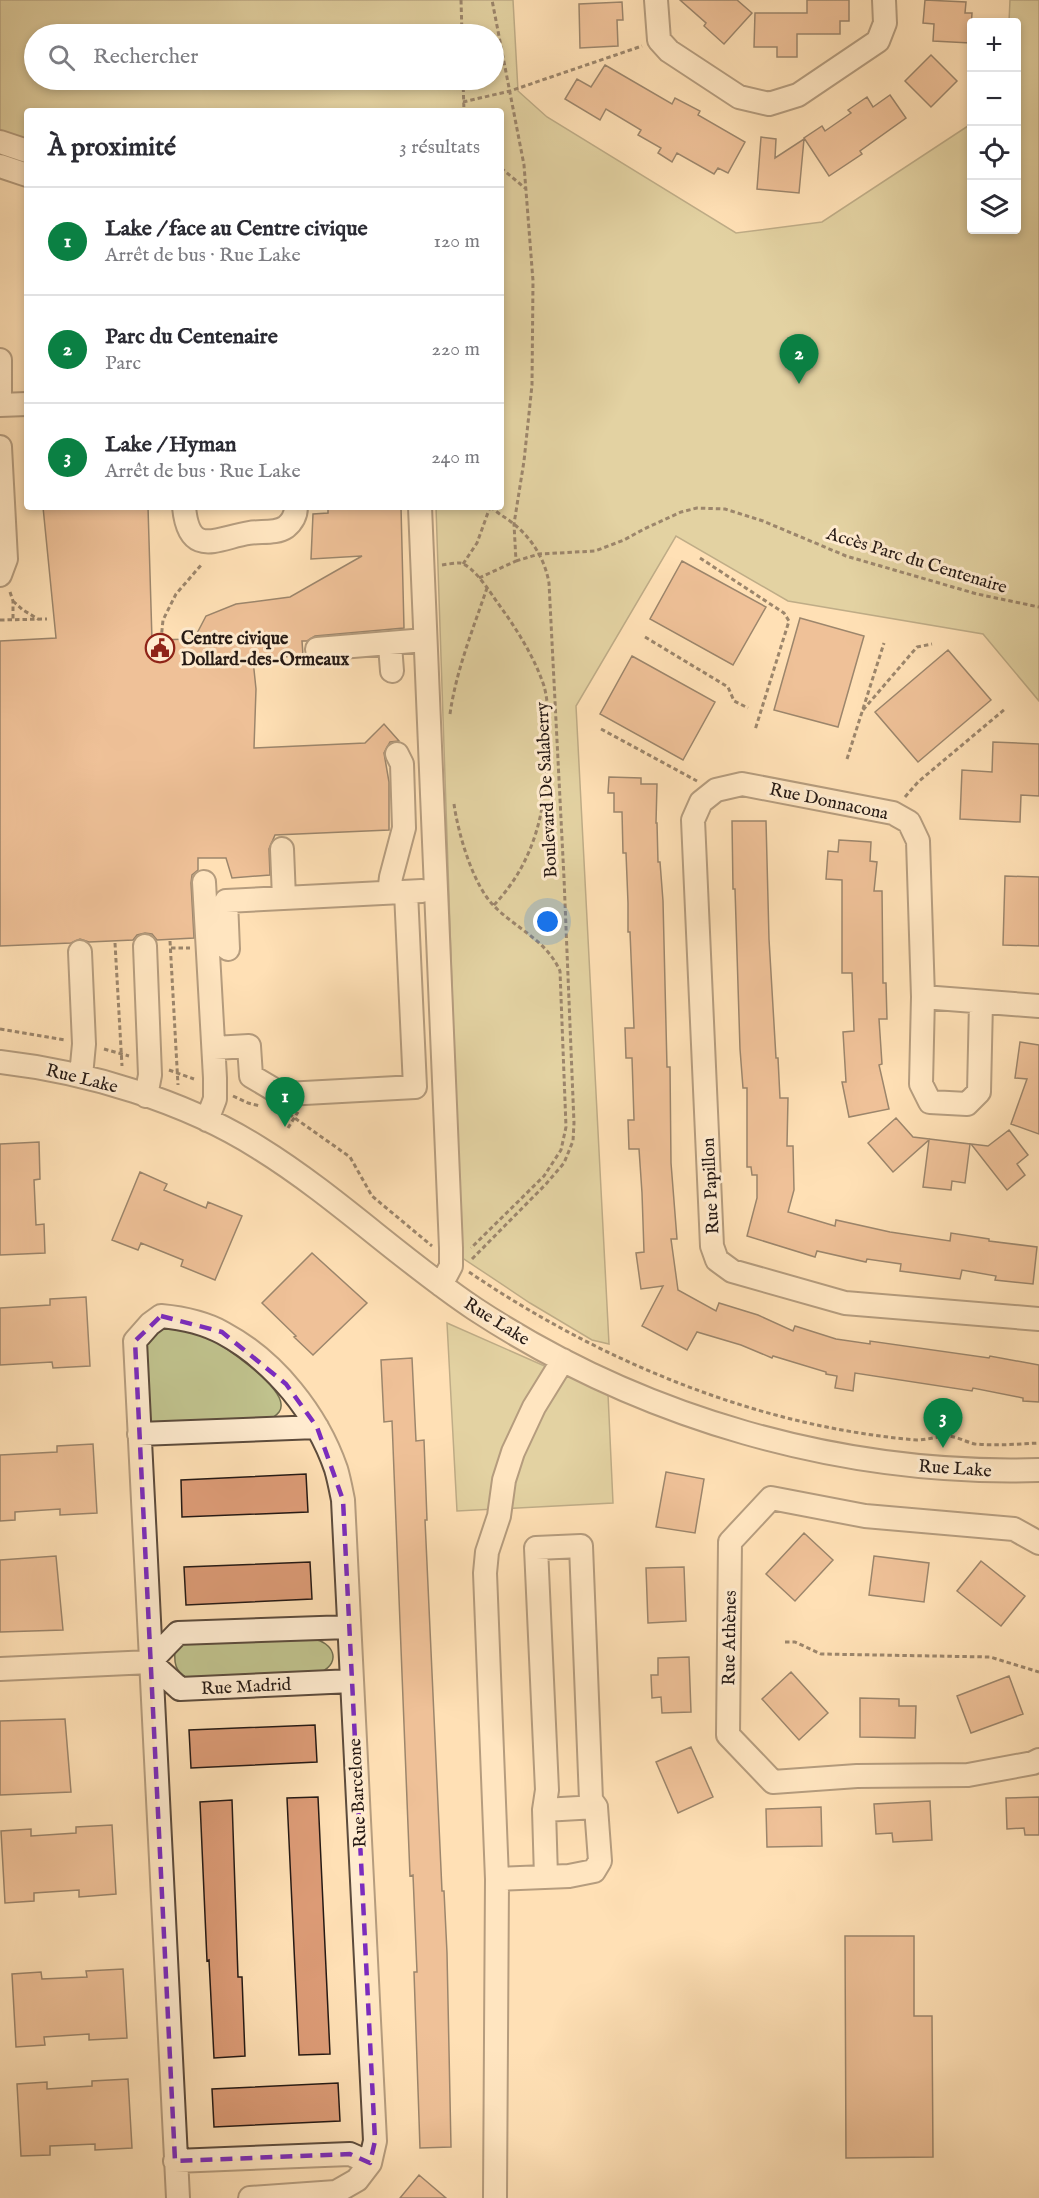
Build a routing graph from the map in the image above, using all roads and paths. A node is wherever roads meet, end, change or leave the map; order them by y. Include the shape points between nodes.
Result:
1 (461, 0) edge
2 (492, 0) edge
3 (656, 0) edge
4 (884, 0) edge
5 (462, 24) edge
6 (497, 24) edge
7 (646, 45) dead end
8 (504, 61) edge
9 (463, 90) edge
10 (510, 91) junction
11 (464, 102) junction
12 (464, 108) edge
13 (0, 142) edge
14 (24, 150) edge
15 (0, 166) edge
16 (504, 171) edge
17 (24, 174) edge
18 (526, 189) junction
19 (0, 360) edge
20 (0, 392) edge
21 (24, 404) edge
22 (0, 405) edge
23 (0, 447) edge
24 (184, 510) edge
25 (295, 510) edge
26 (420, 510) edge
27 (490, 510) edge
28 (495, 510) edge
29 (514, 524) junction
30 (539, 554) junction
31 (700, 558) dead end
32 (516, 561) junction
33 (202, 564) dead end
34 (463, 564) junction
35 (439, 565) dead end
36 (479, 578) junction
37 (4, 583) edge
38 (487, 588) junction
39 (13, 601) junction
40 (1039, 607) edge
41 (47, 619) dead end
42 (0, 620) edge
43 (13, 620) junction
44 (40, 620) junction
45 (645, 637) dead end
46 (161, 640) dead end
47 (425, 640) junction
48 (884, 643) dead end
49 (932, 644) dead end
50 (390, 645) junction
51 (317, 649) dead end
52 (392, 671) dead end
53 (748, 708) dead end
54 (1005, 709) dead end
55 (862, 711) junction
56 (449, 718) dead end
57 (601, 729) dead end
58 (755, 730) dead end
59 (548, 738) junction
60 (557, 738) junction
61 (397, 754) dead end
62 (847, 759) dead end
63 (716, 790) junction
64 (453, 796) dead end
65 (893, 813) junction
66 (282, 849) dead end
67 (204, 882) dead end
68 (435, 891) junction
69 (398, 893) junction
70 (284, 898) junction
71 (493, 906) junction
72 (170, 941) dead end
73 (115, 944) dead end
74 (145, 946) dead end
75 (198, 947) dead end
76 (171, 948) junction
77 (228, 949) dead end
78 (80, 952) dead end
79 (923, 997) junction
80 (981, 1002) junction
81 (1039, 1006) edge
82 (0, 1029) edge
83 (66, 1040) dead end
84 (102, 1048) dead end
85 (214, 1048) junction
86 (121, 1054) junction
87 (132, 1057) dead end
88 (0, 1062) edge
89 (564, 1064) junction
90 (571, 1064) junction
91 (122, 1066) dead end
92 (166, 1069) dead end
93 (177, 1072) junction
94 (81, 1076) junction
95 (195, 1079) dead end
96 (178, 1084) dead end
97 (444, 1086) junction
98 (415, 1087) junction
99 (227, 1093) dead end
100 (146, 1096) junction
101 (266, 1106) dead end
102 (284, 1111) dead end
103 (207, 1120) junction
104 (439, 1251) dead end
105 (464, 1256) dead end
106 (467, 1264) dead end
107 (463, 1269) dead end
108 (441, 1285) junction
109 (1039, 1319) edge
110 (563, 1360) junction
111 (317, 1427) junction
112 (139, 1434) junction
113 (1039, 1443) edge
114 (1039, 1470) edge
115 (1039, 1543) edge
116 (350, 1627) junction
117 (785, 1642) dead end
118 (150, 1662) junction
119 (0, 1669) edge
120 (1039, 1672) edge
121 (352, 1681) junction
122 (1039, 1760) edge
123 (596, 1807) junction
124 (544, 1810) junction
125 (546, 1877) junction
126 (496, 1880) junction
127 (175, 2161) junction
128 (370, 2163) junction
129 (178, 2198) edge
130 (250, 2198) edge
131 (495, 2198) edge

1 - 5 path
2 - 6 path
3 - 4 street via 659,40 669,51 739,97 769,104 798,95 878,41 885,23
7 - 10 path
8 - 10 path
9 - 11 path
10 - 11 path
10 - 18 path
11 - 12 path
13 - 14 street
15 - 17 street
16 - 18 path
18 - 29 path via 533,281 532,385
19 - 20 street
21 - 22 street
23 - 37 street
24 - 25 street via 190,531 211,542 250,532 280,530 289,524
26 - 47 street
27 - 34 path via 477,543
28 - 29 path, Boulevard De Salaberry
29 - 30 path, Boulevard De Salaberry
29 - 32 path
30 - 32 path, Accès Parc du Centenaire
30 - 40 path, Accès Parc du Centenaire via 595,551 681,512 725,509 846,556 976,594
30 - 60 path, Boulevard De Salaberry via 549,583
31 - 58 path via 784,613 789,621
32 - 36 path, Accès Parc du Centenaire
33 - 46 path via 172,600 163,620
34 - 35 path
34 - 36 path
36 - 38 path
37 - 39 path
38 - 56 path via 462,659
38 - 59 path via 536,666 548,708
39 - 43 path
39 - 44 path
41 - 44 path
42 - 43 path
43 - 44 path
45 - 53 path via 728,687 734,701
47 - 50 street
47 - 68 street
48 - 55 path
49 - 55 path via 917,647
50 - 51 street
50 - 52 street
54 - 65 path via 918,782
55 - 62 path
57 - 63 path
59 - 60 path
59 - 71 path via 548,781 538,830 514,879
60 - 90 path, Boulevard De Salaberry
61 - 69 street via 402,764 404,828 391,877
63 - 65 street, Rue Donnacona via 742,784
63 - 109 street, Rue Papillon via 701,802 693,819 712,1246 717,1260 732,1271 844,1303
64 - 71 path via 475,876
65 - 79 street, Rue Donnacona via 909,822 918,841
66 - 70 street
67 - 85 street
68 - 69 street
68 - 97 street
69 - 70 street
69 - 98 street
70 - 77 street via 226,901
71 - 89 path via 555,959 560,971
72 - 76 path
73 - 86 path
74 - 100 street via 150,1075
75 - 76 path
76 - 93 path
78 - 94 street via 84,1051
79 - 80 street
79 - 80 street, Rue Donnacona via 921,1084 930,1102 967,1104 979,1092
80 - 81 street
82 - 83 path, Rue Lake
84 - 86 path, Rue Lake
85 - 98 street via 249,1046 251,1076 283,1093
85 - 103 street via 215,1100
86 - 87 path, Rue Lake
86 - 91 path
88 - 94 street, Rue Lake
89 - 90 path
89 - 105 path via 566,1127 559,1155 544,1176
90 - 106 path, Boulevard De Salaberry via 573,1134 564,1163
92 - 93 path
93 - 95 path
93 - 96 path
94 - 100 street, Rue Lake
97 - 98 street
97 - 108 street via 451,1260
99 - 101 path via 248,1104
100 - 103 street, Rue Lake
102 - 104 path via 350,1157 372,1196
103 - 108 street, Rue Lake via 244,1138 299,1175
107 - 113 path, Rue Lake via 604,1352 687,1386 758,1409 899,1438 927,1440 947,1436 988,1445
108 - 110 street, Rue Lake
110 - 114 street, Rue Lake via 675,1410 790,1444 900,1464
110 - 126 street via 516,1444 487,1552
111 - 112 street
111 - 112 street, Rue Barcelone via 286,1384 260,1358 222,1332 182,1318 161,1316 135,1341
111 - 116 street, Rue Barcelone via 336,1468 343,1500
112 - 118 street, Rue Barcelone
115 - 122 street, Rue Athènes via 1014,1529 865,1516 771,1498 730,1542 728,1735 773,1782 968,1775
116 - 118 street via 178,1633
116 - 121 street, Rue Barcelone
117 - 120 path via 795,1642 821,1654 990,1657
118 - 119 street
118 - 121 street, Rue Madrid via 180,1689
118 - 127 street, Rue Barcelone
121 - 128 street, Rue Barcelone via 375,2141
123 - 124 street
123 - 124 street via 591,1800 581,1546 536,1548 548,1790
123 - 125 street via 600,1861 597,1869
124 - 125 street
125 - 126 street
126 - 131 street
127 - 128 street via 350,2154
127 - 129 street, Rue Barcelone
128 - 130 street via 357,2180 336,2192

